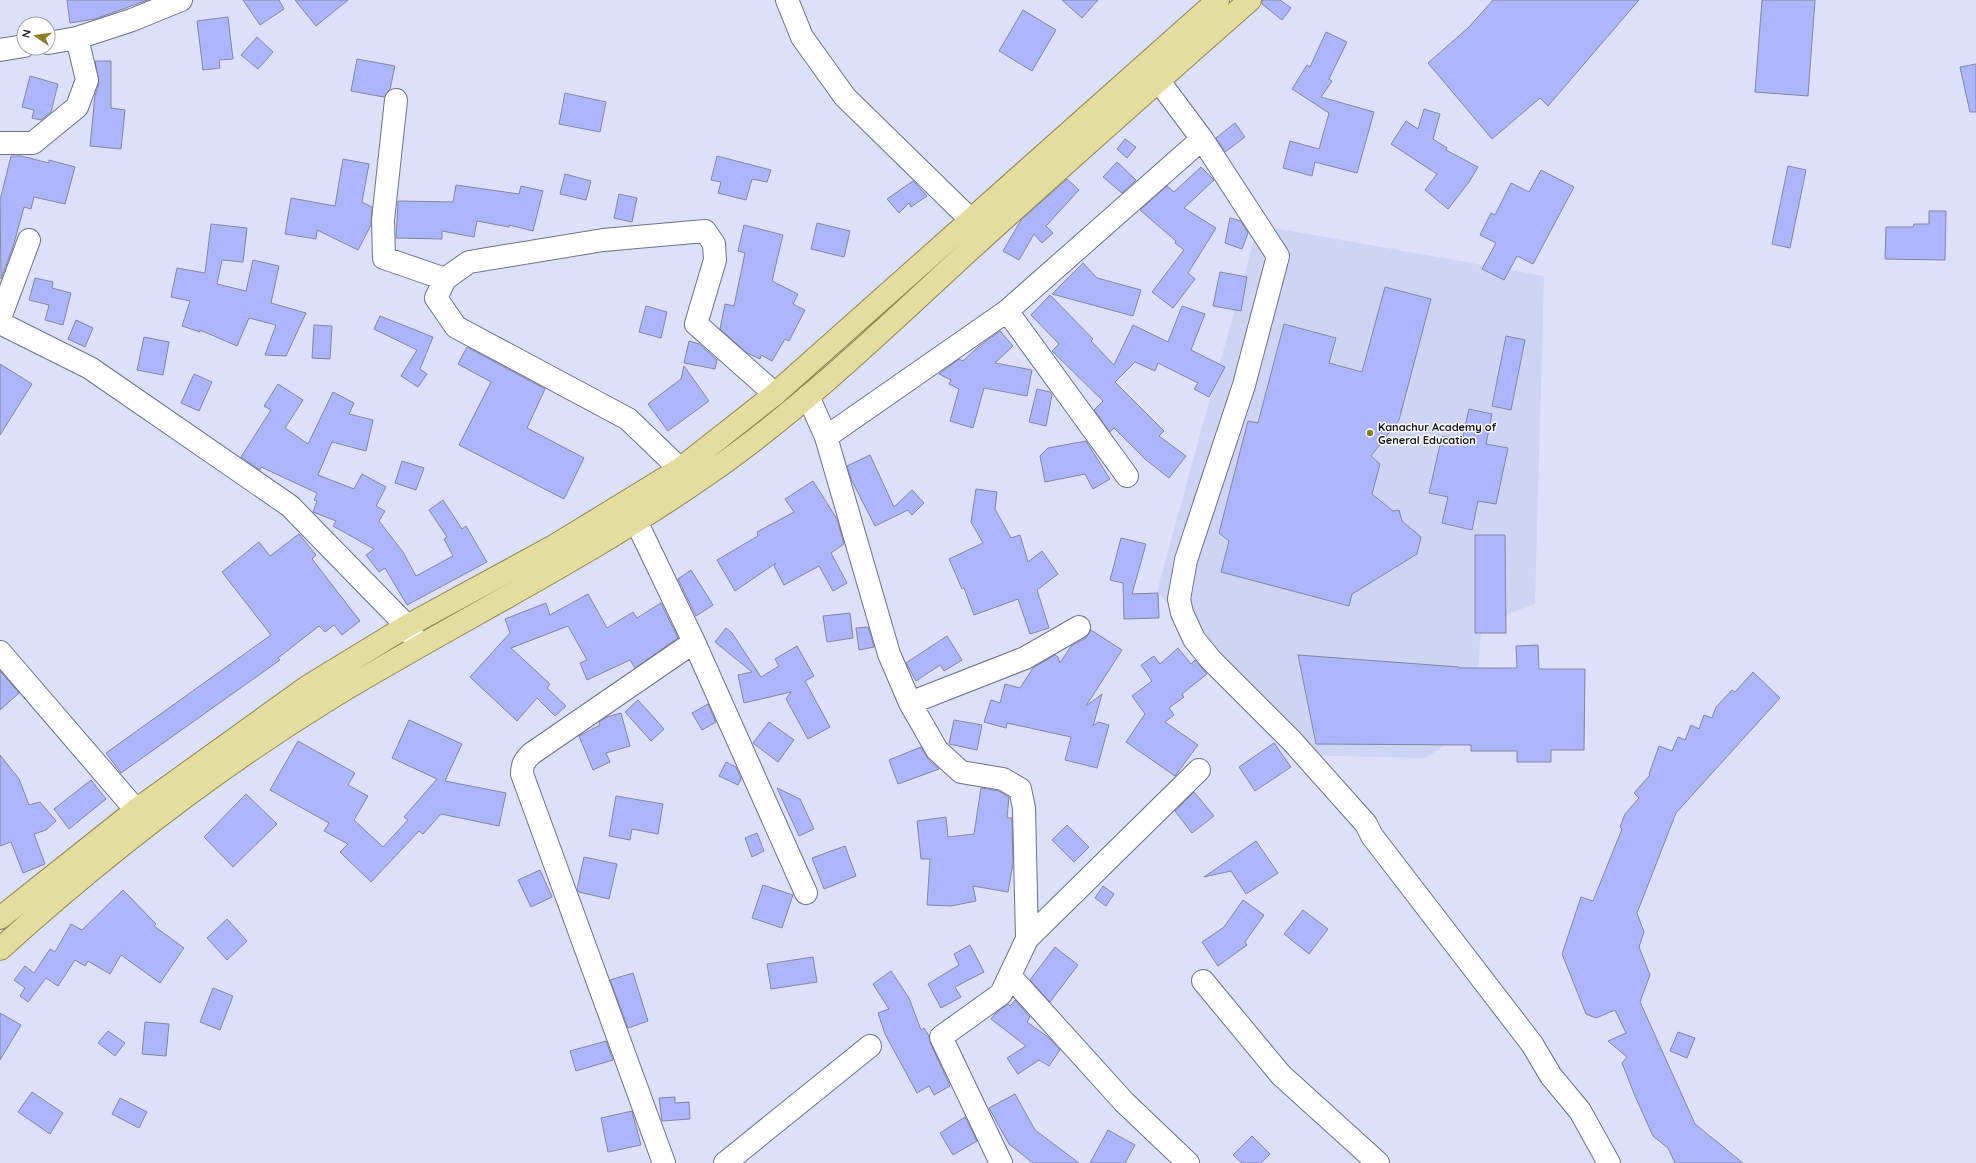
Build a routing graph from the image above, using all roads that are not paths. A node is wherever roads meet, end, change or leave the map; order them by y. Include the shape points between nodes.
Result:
1 (180, 0) edge
2 (787, 0) edge
3 (1218, 0) edge
4 (1250, 0) edge
5 (77, 38) junction
6 (56, 42) edge
7 (16, 47) edge
8 (0, 50) edge
9 (1158, 80) junction
10 (396, 100) dead end
11 (1107, 112) junction
12 (1202, 139) junction
13 (0, 143) edge
14 (971, 220) junction
15 (29, 240) dead end
16 (445, 279) junction
17 (1007, 310) junction
18 (0, 318) edge
19 (0, 323) edge
20 (840, 337) junction
21 (854, 355) junction
22 (775, 394) junction
23 (808, 396) junction
24 (826, 437) junction
25 (680, 469) junction
26 (1127, 476) dead end
27 (636, 521) junction
28 (407, 626) junction
29 (1079, 626) dead end
30 (694, 642) junction
31 (419, 646) junction
32 (0, 652) edge
33 (910, 703) junction
34 (1199, 770) dead end
35 (136, 810) junction
36 (806, 893) dead end
37 (0, 918) edge
38 (1027, 939) junction
39 (0, 950) edge
40 (1010, 976) junction
41 (1203, 981) dead end
42 (870, 1046) dead end
43 (664, 1163) edge
44 (725, 1163) edge
45 (1001, 1163) edge
46 (1188, 1163) edge
47 (1378, 1163) edge
48 (1609, 1163) edge

1 - 5 street via 132,20
2 - 14 street via 802,37 845,97
3 - 11 main road
4 - 9 main road
5 - 6 street
5 - 13 street via 87,80 77,107 33,143
7 - 8 street
9 - 11 main road
9 - 12 street
10 - 16 street via 383,220 384,258
11 - 14 main road
11 - 21 main road
12 - 17 street
12 - 48 street via 1278,256 1244,385 1186,560 1179,599 1182,613 1194,639 1211,660 1292,741 1366,824 1372,836 1532,1044 1551,1076 1580,1111
14 - 20 main road
15 - 18 street
16 - 22 street via 469,262 603,240 705,231 714,244 715,260 696,324
16 - 25 street via 436,298 456,327 628,419
17 - 24 street
17 - 26 street
19 - 28 street via 90,368 290,506
20 - 21 main road
20 - 22 main road
21 - 23 main road
22 - 25 main road
23 - 24 street
23 - 27 main road via 754,441
24 - 33 street via 889,654
25 - 28 main road via 554,546
27 - 30 street
27 - 31 main road
28 - 31 street
28 - 35 main road via 307,686
29 - 33 street via 1026,658
30 - 36 street
30 - 43 street via 531,754 522,767 522,774
31 - 39 main road via 248,752 131,839
32 - 35 street
33 - 38 street via 937,750 962,772 1003,778 1020,789 1024,808
34 - 38 street
35 - 37 main road
38 - 40 street
40 - 45 street via 1001,994 941,1037
40 - 46 street via 1124,1102
41 - 47 street via 1281,1075
42 - 44 street

